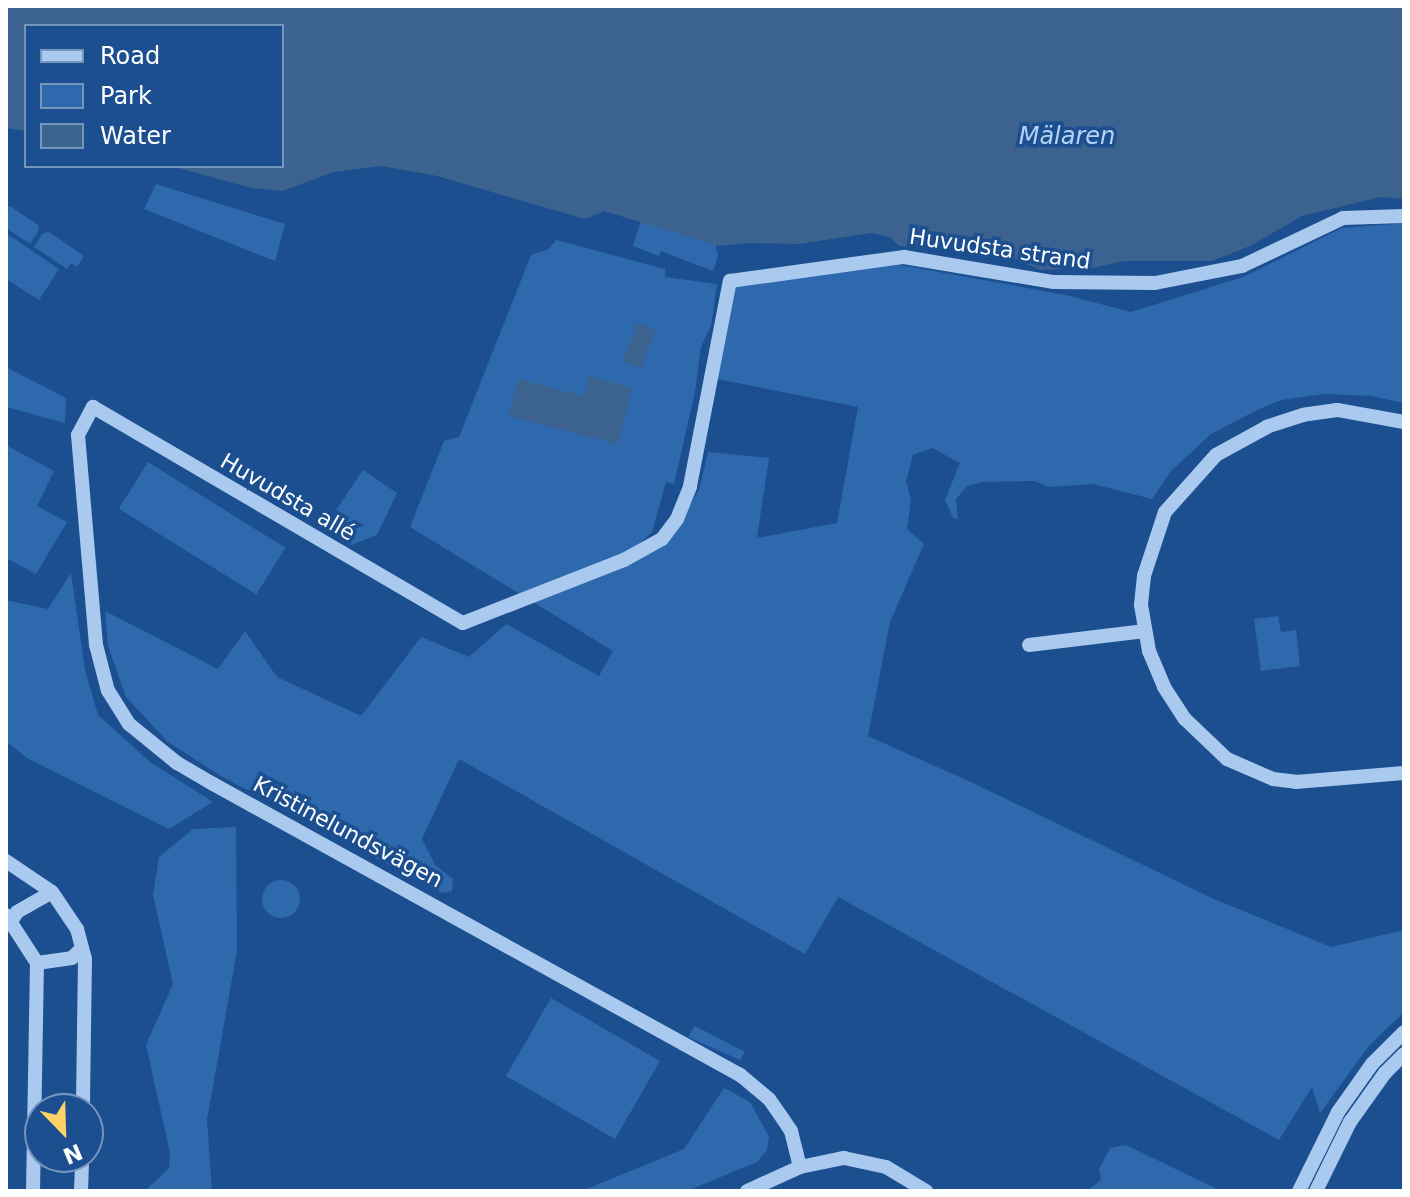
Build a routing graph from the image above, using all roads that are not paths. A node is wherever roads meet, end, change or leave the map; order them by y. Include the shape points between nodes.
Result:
1 (1404, 216) edge
2 (93, 407) joint
3 (1404, 422) edge
4 (463, 623) joint
5 (1145, 631) junction
6 (1029, 645) dead end
7 (1404, 773) edge
8 (6, 861) edge
9 (52, 892) junction
10 (9, 917) edge
11 (82, 948) junction
12 (37, 963) junction
13 (1404, 1032) edge
14 (1404, 1054) edge
15 (83, 1093) edge
16 (800, 1167) junction
17 (33, 1191) edge
18 (747, 1191) edge
19 (926, 1191) edge
20 (1299, 1191) edge
21 (1316, 1191) edge

1 - 4 street, Huvudsta strand via 1343,218 1242,266 1155,283 1054,282 904,257 730,281 690,486 662,539 624,560
2 - 4 street, Huvudsta allé
2 - 16 street, Kristinelundsvägen via 78,435 96,645 108,691 129,724 213,784 740,1075 769,1099 791,1131
3 - 5 street via 1337,410 1303,415 1267,427 1216,455 1165,512 1144,576
5 - 6 street
5 - 7 street via 1164,687 1185,719 1227,759 1263,776 1296,782
8 - 9 street
9 - 10 street
9 - 11 street via 77,929
10 - 12 street
11 - 12 street via 72,958
11 - 15 street
12 - 17 street
13 - 20 street via 1372,1064 1338,1112
14 - 21 street via 1350,1122
16 - 18 street
16 - 19 street via 844,1158 865,1160

